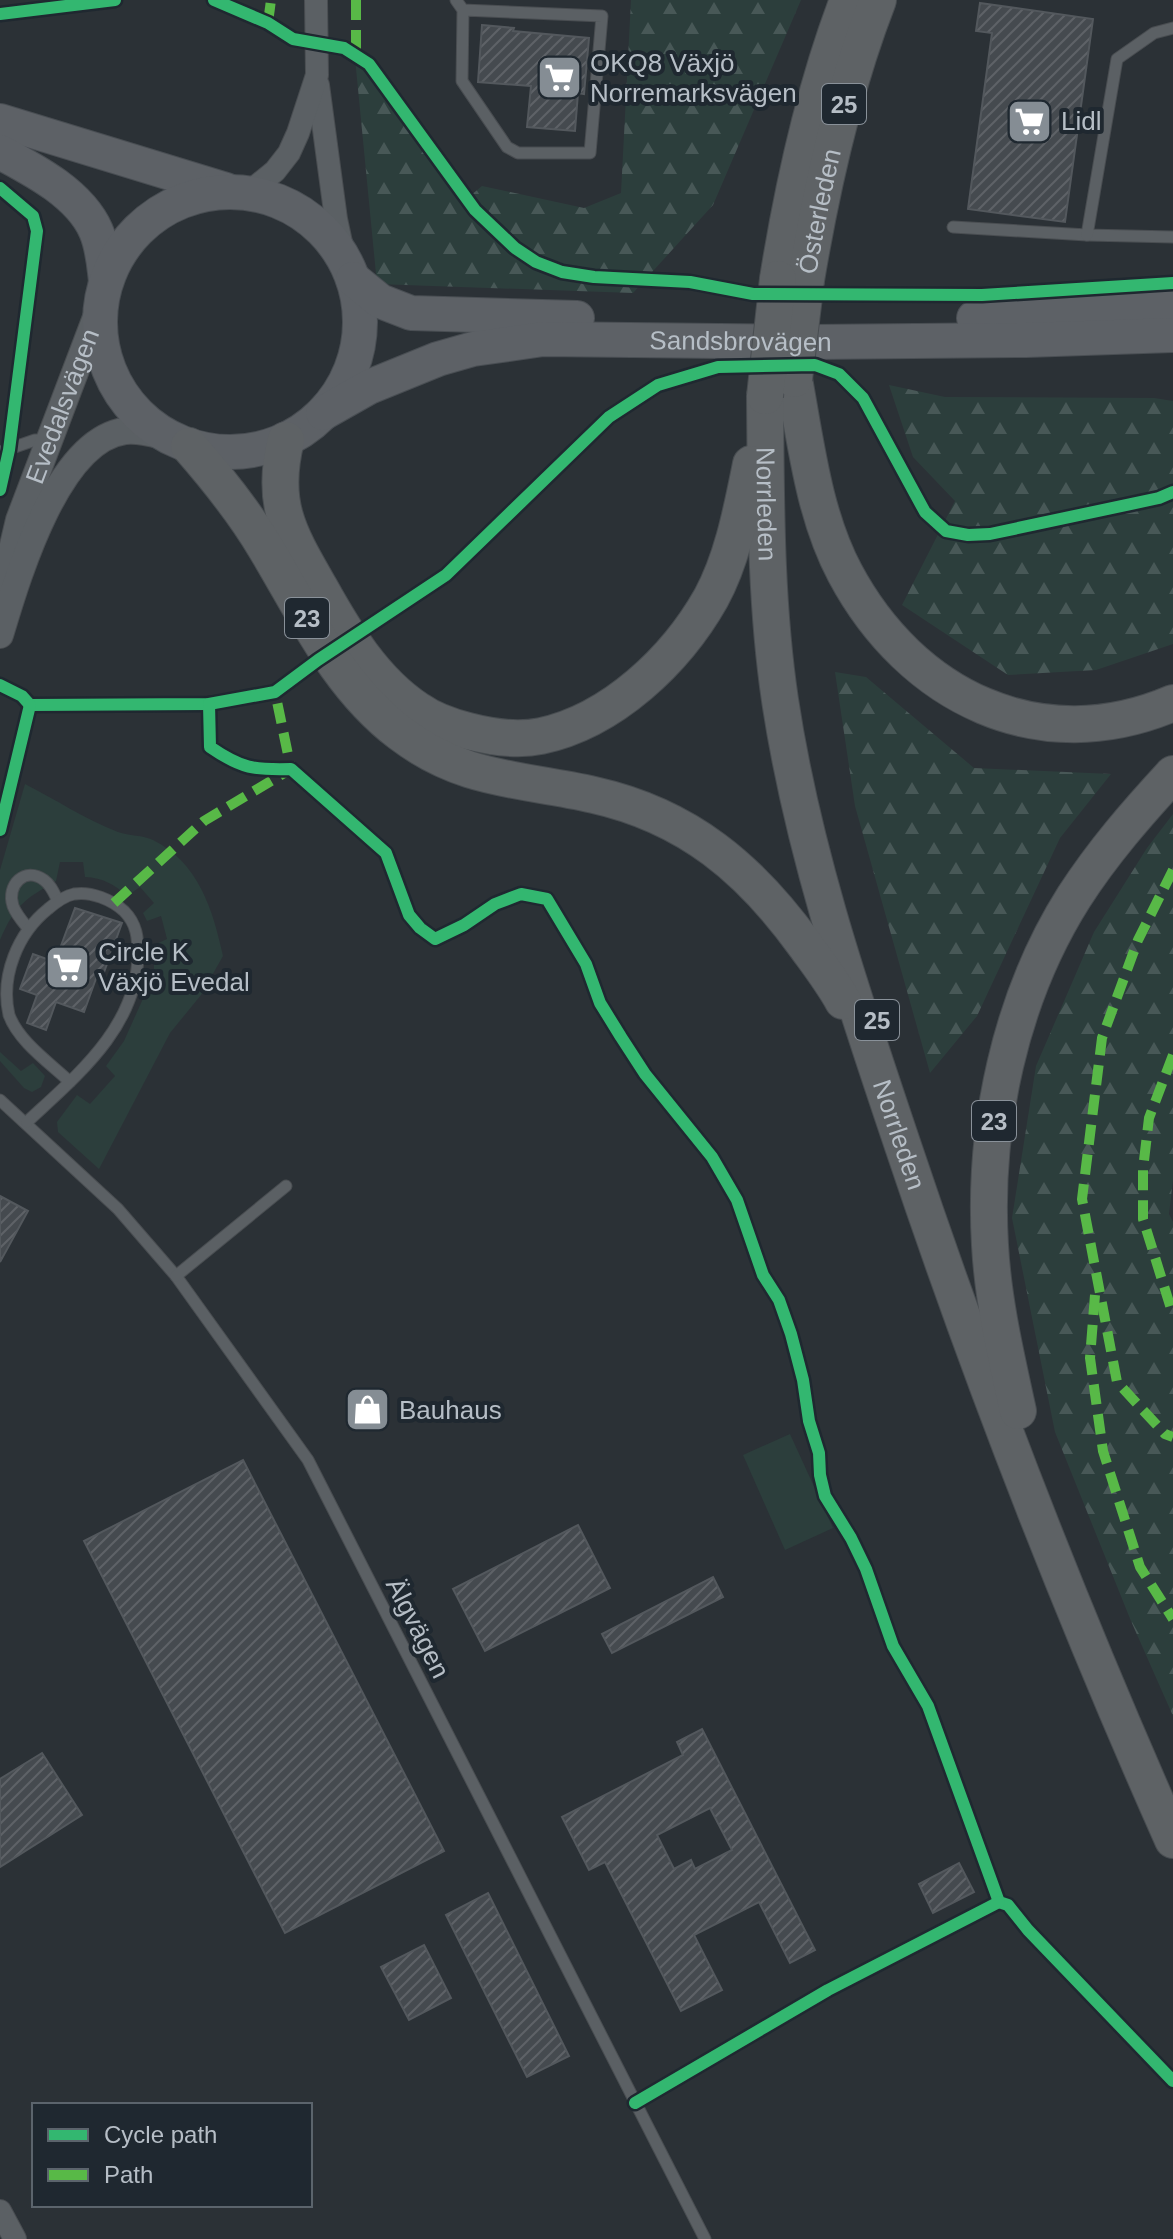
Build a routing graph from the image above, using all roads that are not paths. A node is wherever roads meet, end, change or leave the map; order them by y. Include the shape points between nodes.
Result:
1 (316, 0) edge
2 (848, 0) edge
3 (878, 0) edge
4 (459, 5) edge
5 (1173, 28) edge
6 (317, 75) junction
7 (0, 121) edge
8 (0, 152) edge
9 (239, 192) junction
10 (953, 227) dead end
11 (1087, 235) junction
12 (1173, 237) edge
13 (349, 270) junction
14 (792, 280) junction
15 (104, 292) junction
16 (1173, 306) edge
17 (1173, 335) edge
18 (780, 388) junction
19 (323, 413) junction
20 (49, 440) junction
21 (286, 440) junction
22 (179, 441) junction
23 (0, 452) edge
24 (0, 600) edge
25 (0, 635) edge
26 (1173, 703) edge
27 (1173, 774) edge
28 (58, 901) junction
29 (27, 927) junction
30 (870, 1052) junction
31 (70, 1082) junction
32 (0, 1100) edge
33 (27, 1122) junction
34 (286, 1186) dead end
35 (176, 1276) junction
36 (1018, 1411) junction
37 (1173, 1795) edge
38 (1173, 1840) edge
39 (0, 2211) edge
40 (15, 2239) edge
41 (705, 2239) edge

1 - 6 street
2 - 14 highway, Österleden / 25 via 803,151
3 - 14 highway, Österleden / 25
4 - 4 lane via 462,81 507,147 518,153 590,153 602,16
5 - 11 lane via 1154,33 1117,59
6 - 9 street via 289,153 264,182
6 - 13 street via 329,179
7 - 9 main road, 23
8 - 15 main road, 23 via 55,185 90,219 101,248
9 - 13 main road, 23 via 283,203 314,222
9 - 15 main road, 23 via 185,200 164,210 129,240
10 - 11 lane
11 - 12 lane
13 - 16 main road, Sandsbrovägen / 23 via 368,293 393,308 434,315 878,322
13 - 19 main road, 23 via 359,307 359,336 341,391
14 - 18 highway, Österleden / 25, bridge
15 - 20 street, Evedalsvägen
15 - 22 main road, 23 via 100,327 109,371 133,409
17 - 19 main road, Sandsbrovägen via 812,342 543,339 438,359
18 - 21 highway via 712,596 695,622 628,693 575,725 540,736 498,736 454,727 418,711 369,666 325,598 287,524 279,488
18 - 26 highway via 840,561 879,625 916,663 1000,713 1053,725 1104,723
18 - 30 highway, Norrleden / 25 via 768,563 780,699 815,865
18 - 36 highway, Norrleden / 25 via 786,451 784,551 797,697 813,784 842,905 890,1060
19 - 21 main road, 23
20 - 23 lane
20 - 24 street, Evedalsvägen via 19,520
21 - 22 main road, 23 via 238,452
22 - 25 street, Evedalsvägen via 124,431 94,445 75,464 23,560
22 - 30 highway, 23 via 238,504 333,661 378,714 426,750 474,773 626,803 658,815 726,856 785,917 840,996
27 - 36 highway, 23 via 1105,852 1074,897 1030,987 1007,1062 994,1117 990,1246 998,1323
28 - 29 lane
28 - 29 lane via 41,878 18,879 11,902
28 - 31 lane via 75,893 114,903 138,933 138,961 127,1005 97,1055
29 - 31 lane via 5,973 9,1016
30 - 38 highway, Norrleden / 23 via 1021,1478
31 - 33 lane
32 - 33 lane, Älgvägen
33 - 35 lane, Älgvägen via 118,1209
34 - 35 lane
35 - 41 lane, Älgvägen via 308,1460
36 - 37 highway, Norrleden / 23
39 - 40 street

